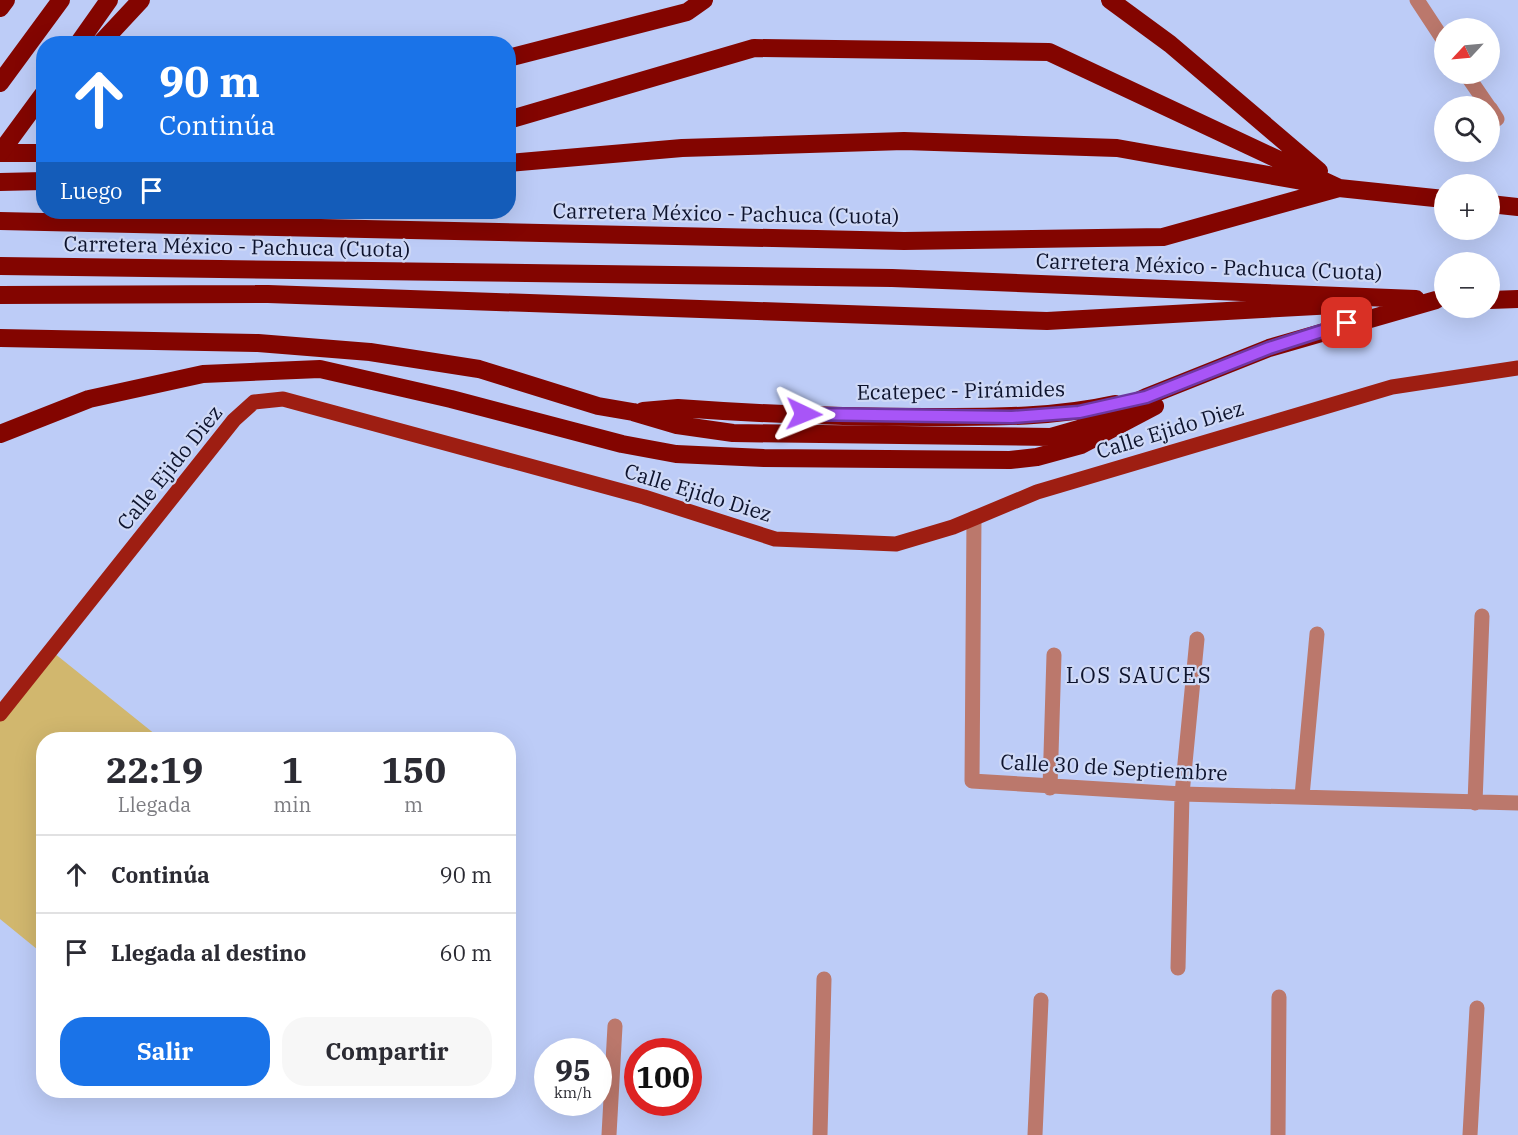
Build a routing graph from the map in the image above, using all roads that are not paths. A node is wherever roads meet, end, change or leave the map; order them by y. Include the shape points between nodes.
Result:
1 (6, 0) edge
2 (61, 0) edge
3 (109, 0) edge
4 (141, 0) edge
5 (704, 0) edge
6 (1110, 0) edge
7 (1417, 0) edge
8 (0, 8) edge
9 (1434, 26) edge
10 (84, 36) edge
11 (107, 36) edge
12 (516, 56) edge
13 (0, 83) edge
14 (36, 106) edge
15 (516, 118) edge
16 (0, 153) edge
17 (36, 153) edge
18 (516, 162) edge
19 (36, 181) edge
20 (0, 182) edge
21 (1339, 188) junction
22 (1434, 198) edge
23 (1500, 205) edge
24 (1518, 207) edge
25 (0, 221) edge
26 (0, 266) edge
27 (0, 295) edge
28 (1518, 299) edge
29 (1434, 300) edge
30 (1434, 300) edge
31 (1500, 300) edge
32 (1434, 302) edge
33 (0, 338) edge
34 (1269, 348) junction
35 (1518, 368) edge
36 (0, 434) edge
37 (974, 518) junction
38 (1482, 616) dead end
39 (1317, 634) dead end
40 (1197, 639) dead end
41 (1054, 656) dead end
42 (0, 714) edge
43 (1050, 788) junction
44 (1182, 794) junction
45 (1302, 796) junction
46 (1518, 803) edge
47 (1475, 804) junction
48 (1178, 968) dead end
49 (824, 979) dead end
50 (1279, 997) dead end
51 (1041, 1000) dead end
52 (1476, 1008) dead end
53 (615, 1026) dead end
54 (609, 1135) edge
55 (820, 1135) edge
56 (1035, 1135) edge
57 (1278, 1135) edge
58 (1470, 1135) edge

1 - 8 highway
2 - 13 highway
3 - 10 highway
4 - 11 highway
5 - 12 highway via 687,12
6 - 21 highway via 1170,44
7 - 9 street
14 - 16 highway, bridge
15 - 21 highway via 754,48 1049,52
16 - 17 highway
18 - 21 highway via 682,148 916,141 1118,148
19 - 20 highway
21 - 22 highway, Carretera México - Pachuca (Cuota)
21 - 25 highway, Carretera México - Pachuca (Cuota) via 1163,237 857,240
23 - 24 highway
26 - 29 highway, Carretera México - Pachuca (Cuota) via 892,278
27 - 30 highway via 267,294 1047,321
28 - 31 highway
32 - 34 highway
33 - 34 highway via 258,343 359,350 479,369 558,395 676,425 733,433 1052,437
34 - 36 highway via 1081,445 1010,460 676,454 320,369 203,374 88,399
35 - 37 main road, Calle Ejido Diez via 1392,387 1037,492
37 - 42 main road, Calle Ejido Diez via 896,544 775,539 644,497 283,399 254,402 234,420
37 - 43 street, Calle 30 de Septiembre via 972,782
38 - 47 street
39 - 45 street
40 - 44 street
41 - 43 street
43 - 44 street, Calle 30 de Septiembre
44 - 45 street, Calle 30 de Septiembre
44 - 48 street
45 - 47 street, Calle 30 de Septiembre
46 - 47 street, Calle 30 de Septiembre
49 - 55 street
50 - 57 street
51 - 56 street
52 - 58 street
53 - 54 street

